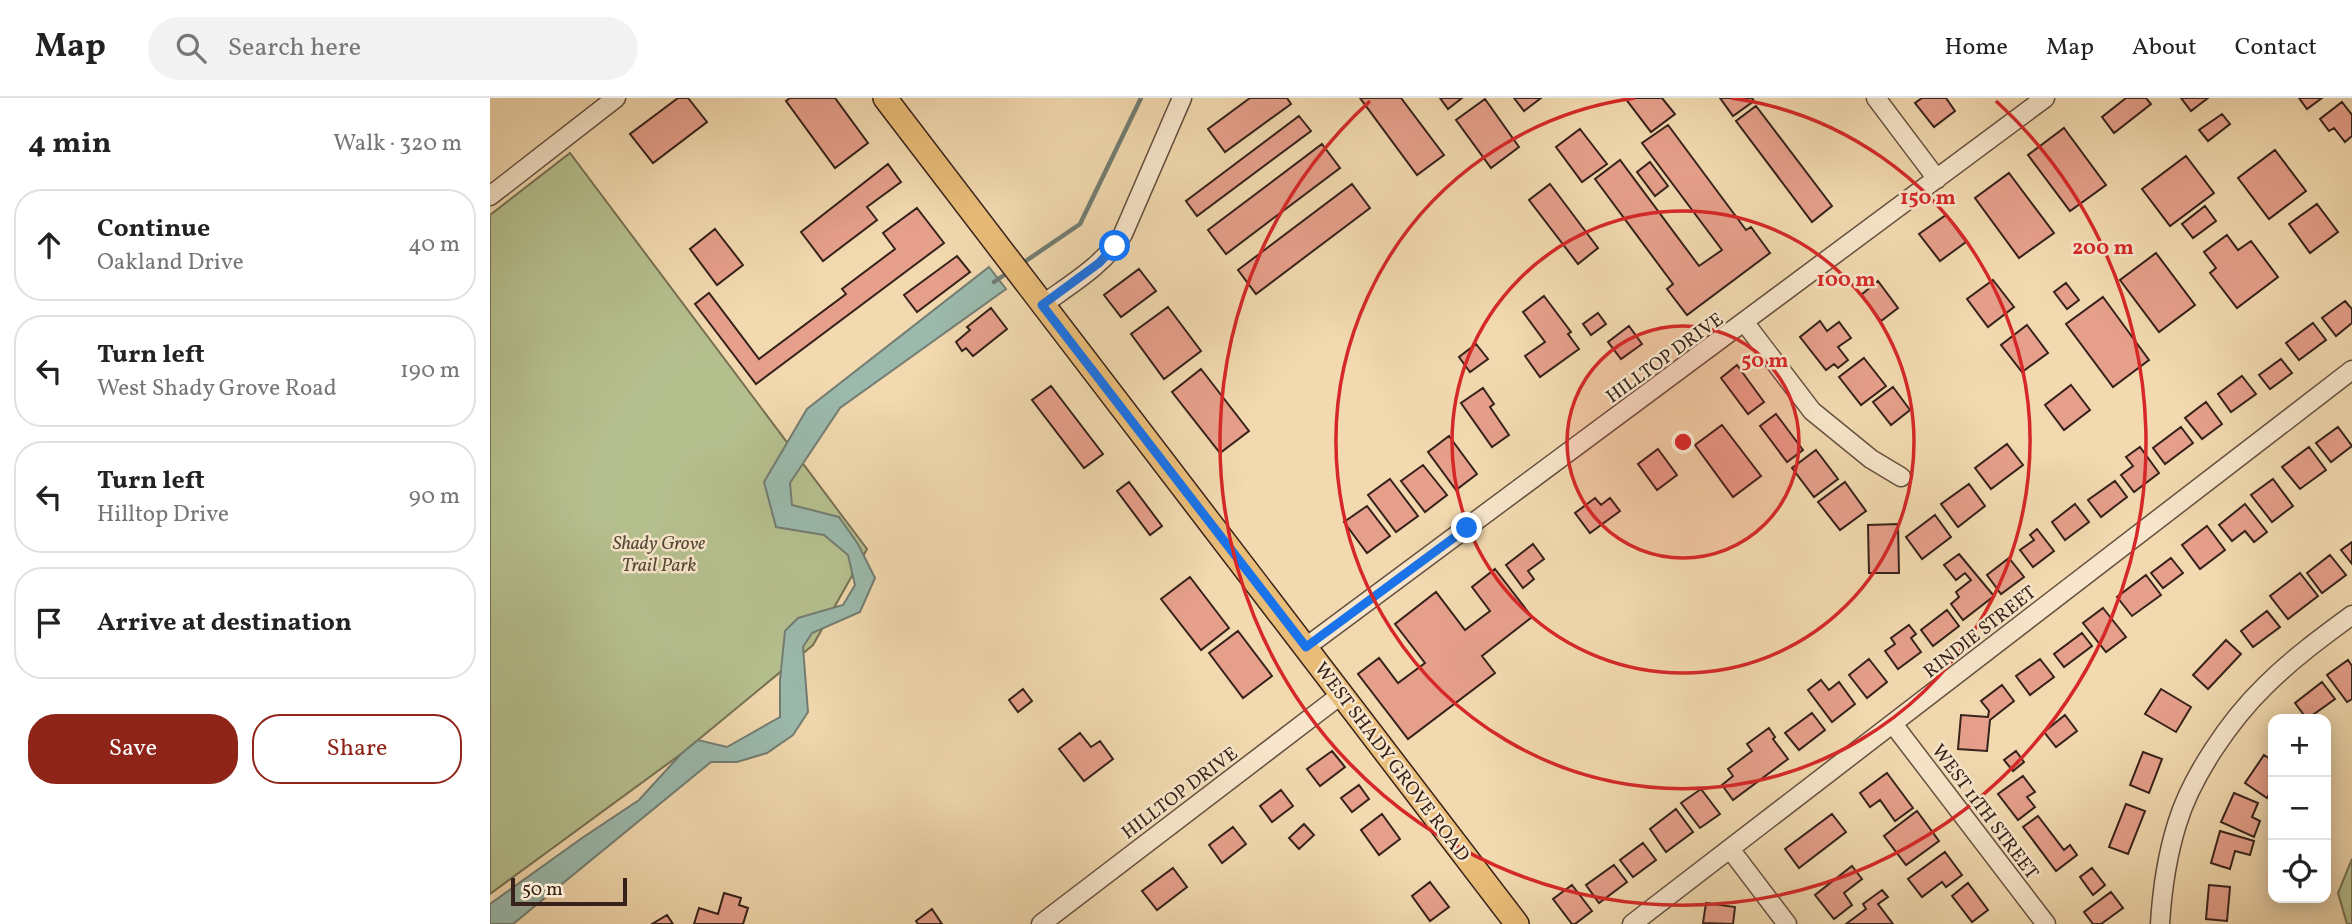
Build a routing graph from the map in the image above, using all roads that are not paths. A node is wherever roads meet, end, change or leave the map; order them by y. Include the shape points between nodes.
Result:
1 (616, 98) edge
2 (885, 98) edge
3 (1182, 98) edge
4 (1876, 98) edge
5 (2045, 98) edge
6 (1937, 179) junction
7 (490, 196) edge
8 (1042, 305) junction
9 (1745, 323) junction
10 (2352, 370) edge
11 (1902, 477) dead end
12 (2352, 615) edge
13 (1306, 647) junction
14 (1342, 694) junction
15 (1893, 724) junction
16 (1730, 849) junction
17 (1041, 924) edge
18 (1517, 924) edge
19 (1632, 924) edge
20 (1787, 924) edge
21 (2046, 924) edge
22 (2160, 924) edge

1 - 7 street
2 - 8 main road, WEST SHADY GROVE ROAD
3 - 8 street via 1115,246
4 - 6 street
5 - 6 street, HILLTOP DRIVE
6 - 9 street, HILLTOP DRIVE
8 - 13 main road, WEST SHADY GROVE ROAD
9 - 11 street via 1812,411 1871,459
9 - 13 street, HILLTOP DRIVE
10 - 15 street, RINDIE STREET
12 - 22 street via 2263,688 2220,740 2177,823
13 - 14 main road, WEST SHADY GROVE ROAD
14 - 17 street, HILLTOP DRIVE
14 - 18 main road, WEST SHADY GROVE ROAD
15 - 16 street, RINDIE STREET
15 - 21 street, WEST 11TH STREET
16 - 19 street, RINDIE STREET
16 - 20 street

